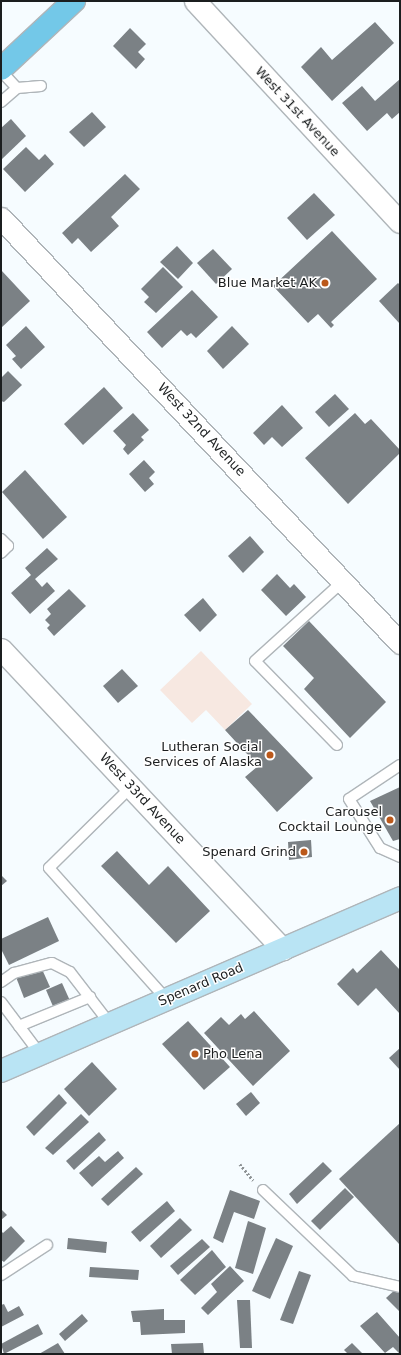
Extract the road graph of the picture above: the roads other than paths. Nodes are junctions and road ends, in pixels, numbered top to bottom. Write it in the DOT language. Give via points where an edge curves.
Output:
graph roads {
  1 [pos="74,1"];
  2 [pos="195,1"];
  3 [pos="1,70"];
  4 [pos="41,86"];
  5 [pos="17,88"];
  6 [pos="1,102"];
  7 [pos="1,218"];
  8 [pos="400,222"];
  9 [pos="1,539"];
  10 [pos="1,553"];
  11 [pos="342,582"];
  12 [pos="400,643"];
  13 [pos="1,648"];
  14 [pos="337,746"];
  15 [pos="400,765"];
  16 [pos="132,787"];
  17 [pos="400,857"];
  18 [pos="400,898"];
  19 [pos="283,949"];
  20 [pos="1,982"];
  21 [pos="90,997"];
  22 [pos="166,999"];
  23 [pos="1,1002"];
  24 [pos="110,1024"];
  25 [pos="19,1026"];
  26 [pos="40,1054"];
  27 [pos="1,1071"];
  28 [pos="263,1190"];
  29 [pos="47,1245"];
  30 [pos="1,1276"];
  31 [pos="400,1287"];
  1 -- 3 [label="main road"];
  2 -- 8 [label="street, West 31st Avenue"];
  3 -- 5 [label="lane"];
  4 -- 5 [label="lane"];
  5 -- 6 [label="lane"];
  7 -- 11 [label="street, West 32nd Avenue"];
  9 -- 10 [label="lane" via="8,546"];
  11 -- 12 [label="street, West 32nd Avenue"];
  11 -- 14 [label="lane" via="255,661"];
  13 -- 16 [label="street, West 33rd Avenue"];
  15 -- 17 [label="lane" via="349,799 380,848"];
  16 -- 19 [label="street, West 33rd Avenue"];
  16 -- 22 [label="lane" via="49,868"];
  18 -- 19 [label="main road, Spenard Road"];
  19 -- 22 [label="main road, Spenard Road"];
  20 -- 21 [label="lane" via="14,973 52,963 70,972"];
  21 -- 24 [label="lane"];
  21 -- 25 [label="lane"];
  22 -- 24 [label="main road, Spenard Road"];
  23 -- 25 [label="lane"];
  24 -- 26 [label="main road, Spenard Road"];
  25 -- 26 [label="lane"];
  26 -- 27 [label="main road, Spenard Road"];
  28 -- 31 [label="lane" via="354,1276"];
  29 -- 30 [label="lane"];
}
